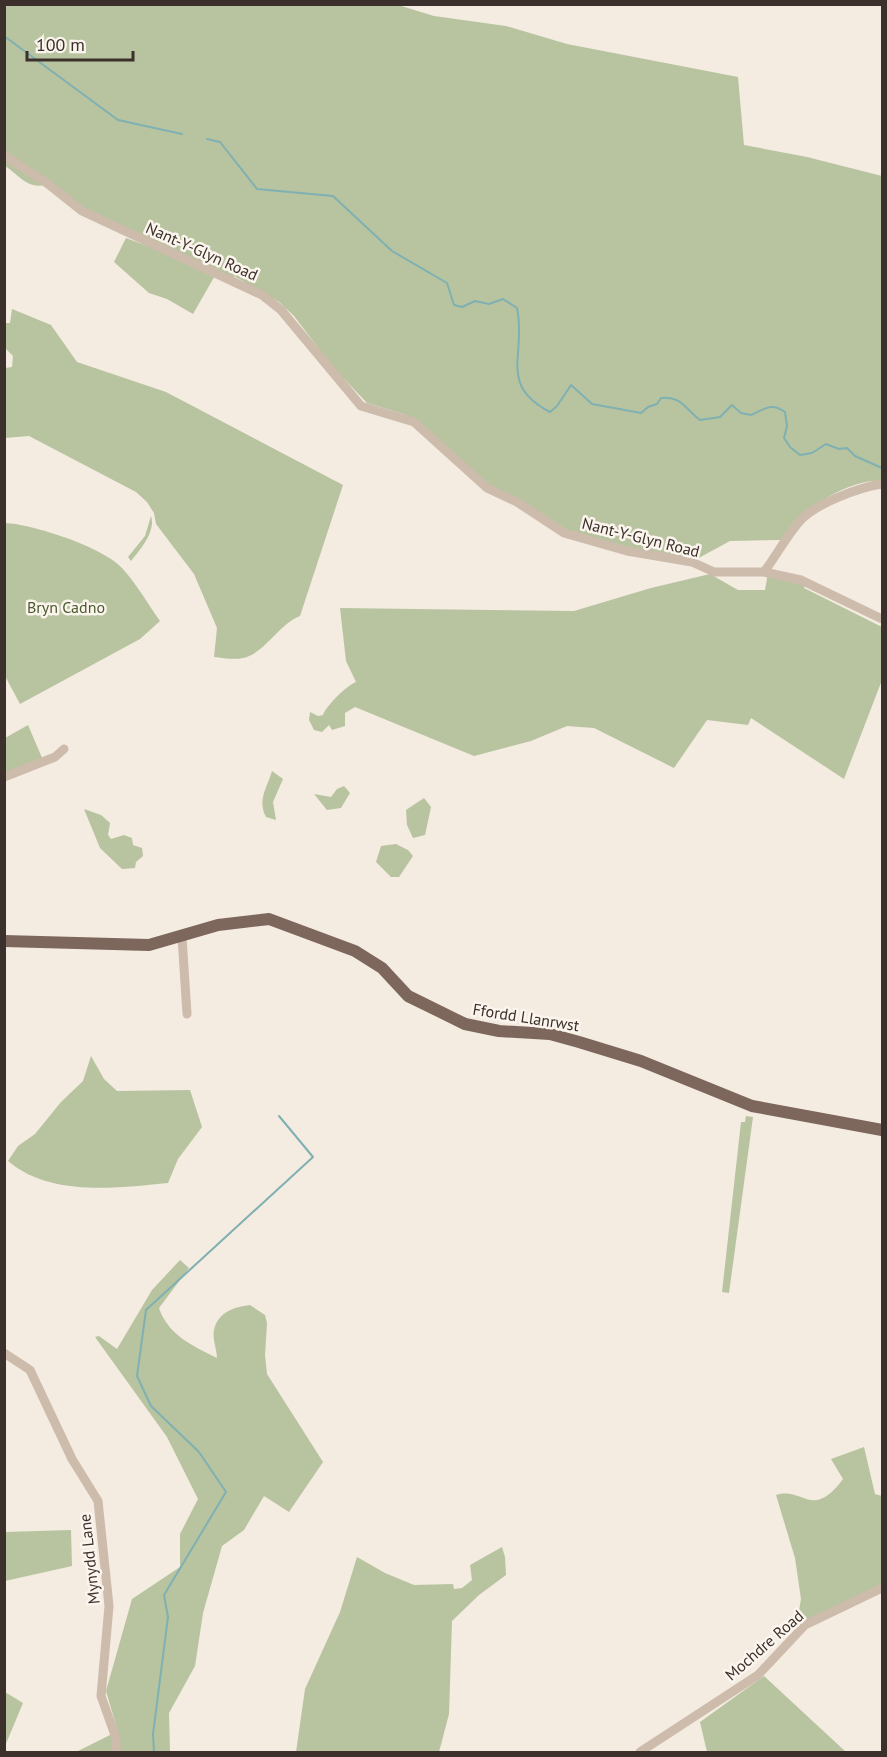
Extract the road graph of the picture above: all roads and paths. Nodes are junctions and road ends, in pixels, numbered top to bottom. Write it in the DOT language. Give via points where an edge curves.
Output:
graph roads {
  1 [pos="4,156"];
  2 [pos="882,484"];
  3 [pos="764,572"];
  4 [pos="882,619"];
  5 [pos="64,749"];
  6 [pos="4,777"];
  7 [pos="182,937"];
  8 [pos="4,941"];
  9 [pos="187,1014"];
  10 [pos="882,1130"];
  11 [pos="4,1353"];
  12 [pos="882,1588"];
  13 [pos="116,1752"];
  14 [pos="640,1752"];
  1 -- 3 [label="street, Nant-Y-Glyn Road" via="82,211 262,295 281,309 361,406 414,422 487,488 517,502 564,533 692,562 714,572"];
  2 -- 3 [label="street" via="863,486 808,514"];
  3 -- 4 [label="street, Nant-Y-Glyn Road" via="801,580"];
  5 -- 6 [label="street" via="55,757"];
  7 -- 8 [label="main road, Ffordd Llanrwst" via="149,945"];
  7 -- 9 [label="street"];
  7 -- 10 [label="main road, Ffordd Llanrwst" via="256,918 286,923 368,958 408,996 465,1024 559,1037 641,1061 752,1106"];
  11 -- 13 [label="street, Mynydd Lane" via="30,1370 72,1459 98,1501 109,1606 101,1696 116,1738"];
  12 -- 14 [label="street, Mochdre Road" via="804,1625 758,1675"];
}
